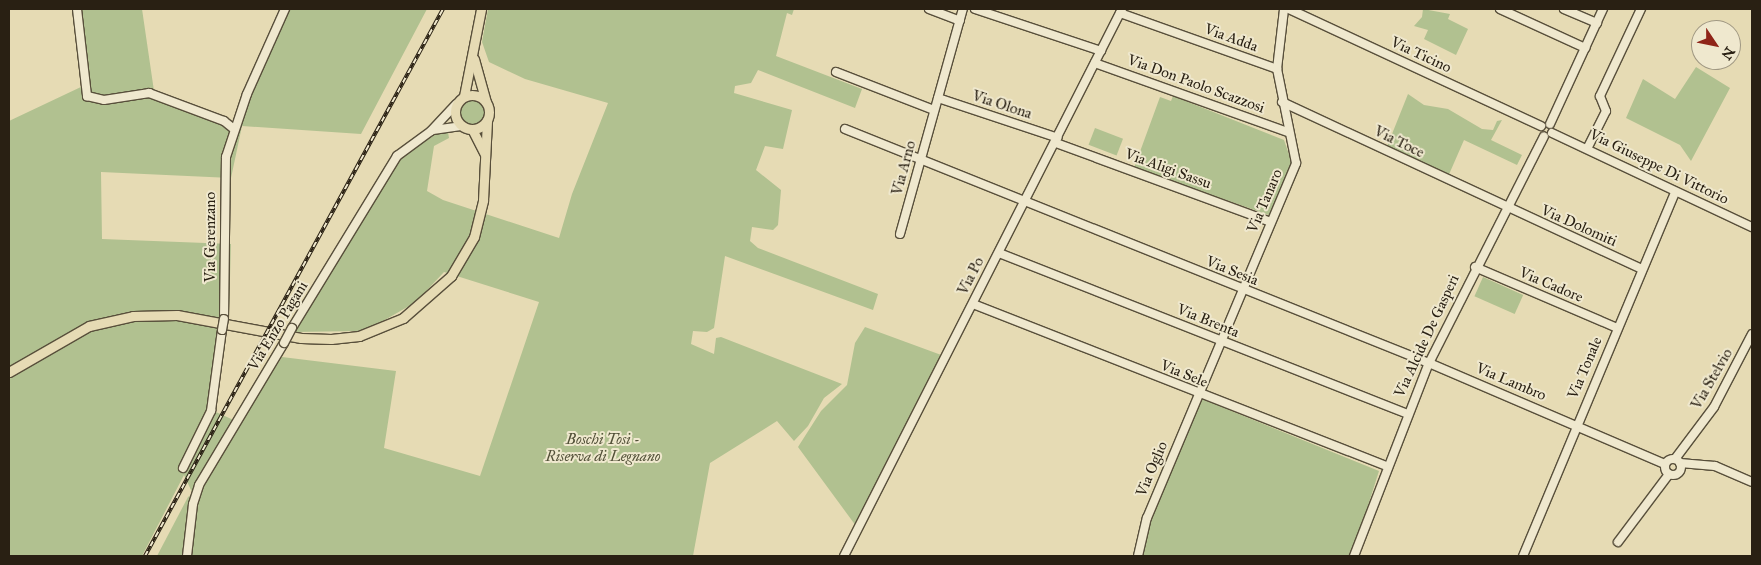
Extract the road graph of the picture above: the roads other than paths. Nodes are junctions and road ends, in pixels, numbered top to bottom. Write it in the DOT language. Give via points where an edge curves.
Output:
graph roads {
  1 [pos="77,9"];
  2 [pos="285,9"];
  3 [pos="481,9"];
  4 [pos="929,9"];
  5 [pos="963,9"];
  6 [pos="975,9"];
  7 [pos="1284,9"];
  8 [pos="1289,9"];
  9 [pos="1500,9"];
  10 [pos="1564,9"];
  11 [pos="1604,9"];
  12 [pos="1641,9"];
  13 [pos="1121,11"];
  14 [pos="960,21"];
  15 [pos="1597,23"];
  16 [pos="1585,48"];
  17 [pos="1101,52"];
  18 [pos="474,54"];
  19 [pos="1095,63"];
  20 [pos="1277,69"];
  21 [pos="836,72"];
  22 [pos="464,96"];
  23 [pos="938,98"];
  24 [pos="486,102"];
  25 [pos="1282,102"];
  26 [pos="456,104"];
  27 [pos="934,110"];
  28 [pos="487,120"];
  29 [pos="1550,124"];
  30 [pos="461,126"];
  31 [pos="1541,126"];
  32 [pos="234,129"];
  33 [pos="845,129"];
  34 [pos="472,130"];
  35 [pos="431,131"];
  36 [pos="1288,132"];
  37 [pos="1552,134"];
  38 [pos="1544,136"];
  39 [pos="1057,140"];
  40 [pos="1588,148"];
  41 [pos="484,153"];
  42 [pos="920,160"];
  43 [pos="1675,192"];
  44 [pos="1024,203"];
  45 [pos="1504,208"];
  46 [pos="1271,222"];
  47 [pos="1752,227"];
  48 [pos="900,234"];
  49 [pos="999,253"];
  50 [pos="1474,267"];
  51 [pos="1642,269"];
  52 [pos="1243,290"];
  53 [pos="973,304"];
  54 [pos="224,324"];
  55 [pos="1617,328"];
  56 [pos="1752,334"];
  57 [pos="1222,341"];
  58 [pos="1429,363"];
  59 [pos="9,372"];
  60 [pos="1199,395"];
  61 [pos="1407,414"];
  62 [pos="1576,424"];
  63 [pos="1677,461"];
  64 [pos="1665,464"];
  65 [pos="1387,466"];
  66 [pos="183,468"];
  67 [pos="1669,474"];
  68 [pos="1752,482"];
  69 [pos="1618,542"];
  70 [pos="187,556"];
  71 [pos="844,556"];
  72 [pos="1138,556"];
  73 [pos="1354,556"];
  74 [pos="1523,556"];
  1 -- 32 [label="street" via="87,96 104,100 149,92 224,121"];
  2 -- 32 [label="street, Via Gerenzano"];
  3 -- 18 [label="main road"];
  4 -- 14 [label="street"];
  5 -- 14 [label="street, Via Arno"];
  6 -- 17 [label="street"];
  7 -- 20 [label="street, Via Tanaro"];
  8 -- 31 [label="street, Via Ticino"];
  9 -- 16 [label="street"];
  10 -- 15 [label="street"];
  11 -- 15 [label="street"];
  12 -- 40 [label="street" via="1600,96 1606,111"];
  13 -- 17 [label="street, Via Po"];
  13 -- 20 [label="street, Via Adda"];
  14 -- 23 [label="street, Via Arno"];
  15 -- 16 [label="street"];
  16 -- 29 [label="street"];
  17 -- 19 [label="street, Via Po"];
  18 -- 22 [label="main road"];
  18 -- 24 [label="main road"];
  19 -- 36 [label="street, Via Don Paolo Scazzosi"];
  19 -- 39 [label="street, Via Po"];
  20 -- 25 [label="street, Via Tanaro"];
  21 -- 27 [label="street"];
  22 -- 24 [label="main road" via="474,94"];
  22 -- 26 [label="main road"];
  23 -- 27 [label="street, Via Arno"];
  23 -- 39 [label="street, Via Olona"];
  24 -- 28 [label="main road"];
  25 -- 36 [label="street, Via Tanaro"];
  25 -- 45 [label="street, Via Toce"];
  26 -- 30 [label="main road" via="455,118"];
  26 -- 35 [label="street, Via Enzo Pagani"];
  27 -- 42 [label="street, Via Arno"];
  28 -- 34 [label="main road"];
  28 -- 41 [label="main road"];
  29 -- 31 [label="street"];
  29 -- 37 [label="street"];
  30 -- 34 [label="main road"];
  30 -- 35 [label="street, Via Enzo Pagani"];
  31 -- 38 [label="street"];
  32 -- 54 [label="street, Via Gerenzano" via="224,185"];
  33 -- 42 [label="street, Via Sesia"];
  34 -- 41 [label="main road"];
  35 -- 70 [label="street, Via Enzo Pagani, bridge" via="404,149 391,165 199,485 193,504"];
  36 -- 46 [label="street, Via Tanaro" via="1296,163"];
  37 -- 38 [label="street"];
  37 -- 40 [label="street, Via Giuseppe Di Vittorio"];
  38 -- 45 [label="street, Via Alcide De Gasperi"];
  39 -- 44 [label="street, Via Po"];
  39 -- 46 [label="street, Via Aligi Sassu"];
  40 -- 43 [label="street, Via Giuseppe Di Vittorio"];
  41 -- 54 [label="main road" via="483,200 474,237 451,276 409,314 359,336 331,339"];
  42 -- 44 [label="street, Via Sesia"];
  42 -- 48 [label="street, Via Arno"];
  43 -- 47 [label="street, Via Giuseppe Di Vittorio"];
  43 -- 51 [label="street, Via Tonale"];
  44 -- 49 [label="street, Via Po"];
  44 -- 52 [label="street, Via Sesia"];
  45 -- 50 [label="street, Via Alcide De Gasperi"];
  45 -- 51 [label="street, Via Dolomiti"];
  46 -- 52 [label="street, Via Tanaro"];
  49 -- 53 [label="street, Via Po"];
  49 -- 57 [label="street, Via Brenta"];
  50 -- 55 [label="street, Via Cadore"];
  50 -- 58 [label="street, Via Alcide De Gasperi"];
  51 -- 55 [label="street, Via Tonale"];
  52 -- 57 [label="street, Via Tanaro"];
  52 -- 58 [label="street, Via Sesia"];
  53 -- 60 [label="street, Via Sele"];
  53 -- 71 [label="street, Via Po"];
  54 -- 59 [label="main road" via="177,315 133,316 89,326"];
  54 -- 66 [label="street, Via Gerenzano" via="210,411"];
  55 -- 62 [label="street, Via Tonale"];
  56 -- 63 [label="street, Via Stelvio" via="1714,407"];
  57 -- 60 [label="street, Via Tanaro"];
  57 -- 61 [label="street, Via Brenta"];
  58 -- 61 [label="street, Via Alcide De Gasperi"];
  58 -- 62 [label="street, Via Lambro"];
  60 -- 65 [label="street, Via Sele"];
  60 -- 72 [label="street, Via Oglio" via="1147,518"];
  61 -- 65 [label="street, Via Alcide De Gasperi"];
  62 -- 64 [label="street, Via Lambro"];
  62 -- 74 [label="street, Via Tonale"];
  63 -- 64 [label="street"];
  63 -- 67 [label="street, Via Stelvio" via="1678,472"];
  63 -- 68 [label="street" via="1715,466"];
  64 -- 67 [label="street"];
  65 -- 73 [label="street, Via Alcide De Gasperi"];
  67 -- 69 [label="street"];
}
